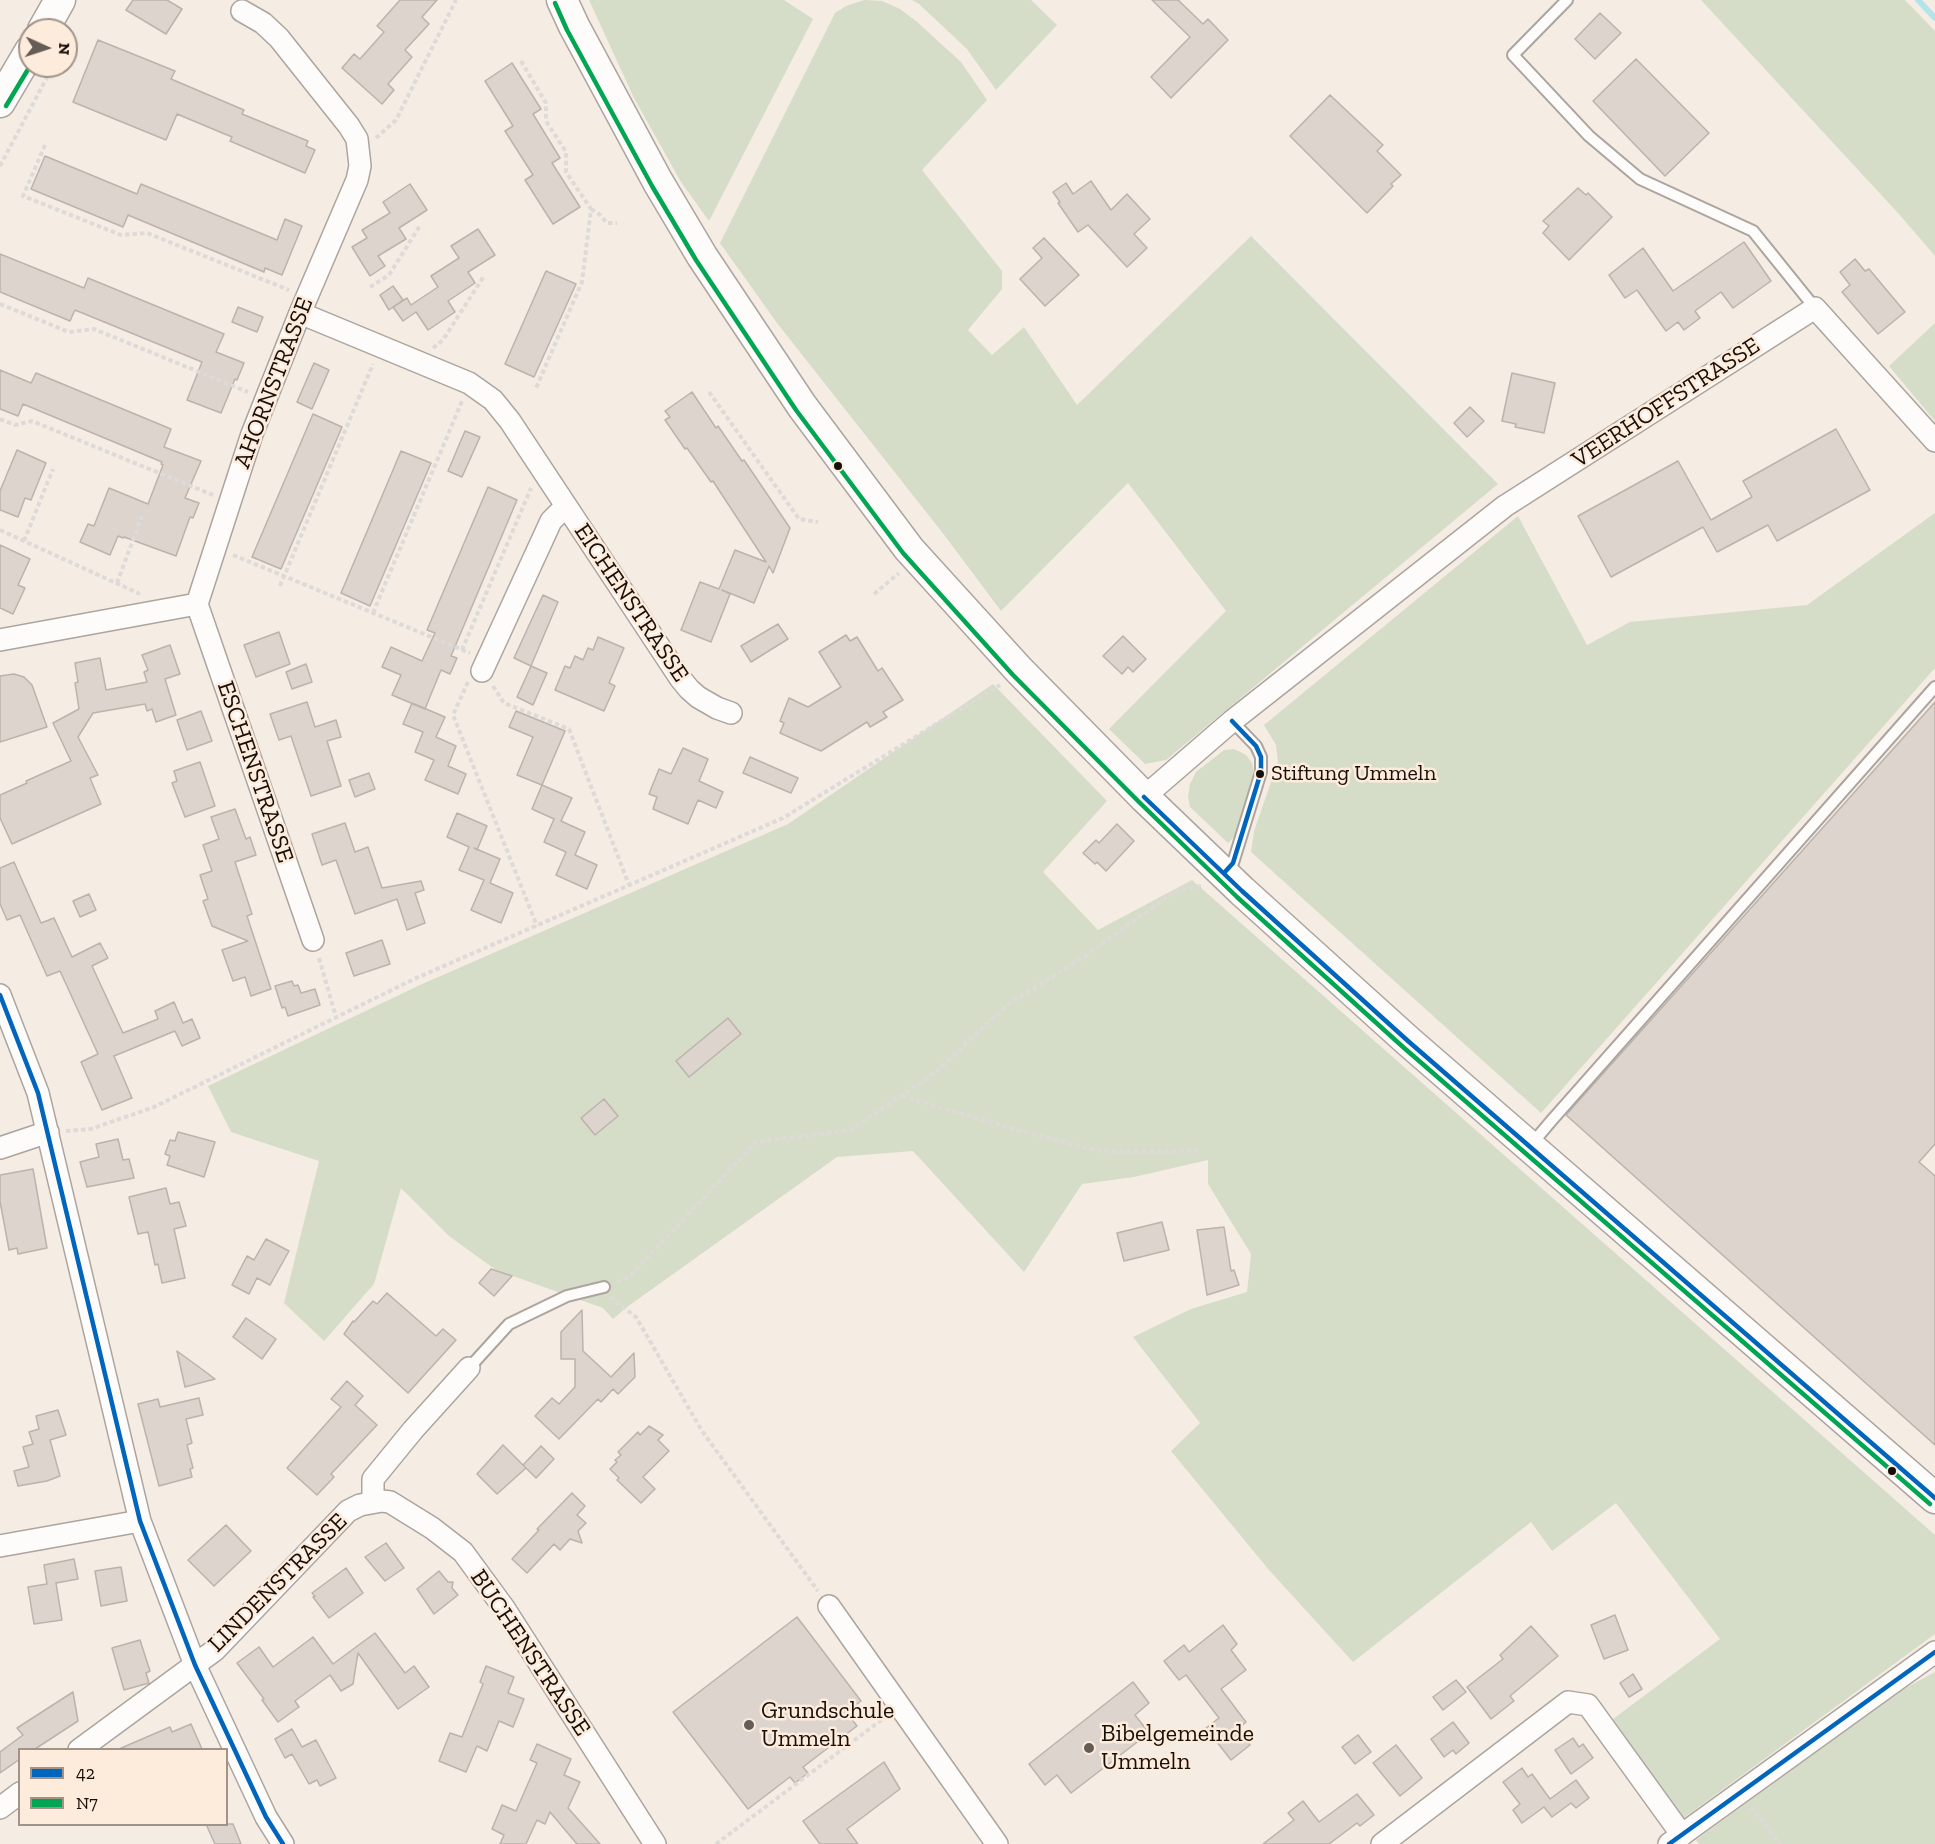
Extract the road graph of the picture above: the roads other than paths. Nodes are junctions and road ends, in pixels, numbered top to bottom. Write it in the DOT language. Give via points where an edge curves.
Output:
graph roads {
  1 [pos="60,0"];
  2 [pos="562,0"];
  3 [pos="1567,0"];
  4 [pos="242,11"];
  5 [pos="50,18"];
  6 [pos="18,71"];
  7 [pos="0,102"];
  8 [pos="303,305"];
  9 [pos="1815,308"];
  10 [pos="1935,441"];
  11 [pos="566,507"];
  12 [pos="197,604"];
  13 [pos="0,640"];
  14 [pos="484,666"];
  15 [pos="1935,687"];
  16 [pos="731,713"];
  17 [pos="1232,721"];
  18 [pos="1144,797"];
  19 [pos="1215,879"];
  20 [pos="313,940"];
  21 [pos="0,995"];
  22 [pos="48,1132"];
  23 [pos="1530,1147"];
  24 [pos="0,1148"];
  25 [pos="604,1287"];
  26 [pos="470,1368"];
  27 [pos="1935,1498"];
  28 [pos="372,1502"];
  29 [pos="140,1521"];
  30 [pos="0,1546"];
  31 [pos="829,1606"];
  32 [pos="1935,1652"];
  33 [pos="195,1665"];
  34 [pos="80,1748"];
  35 [pos="18,1794"];
  36 [pos="0,1808"];
  37 [pos="1675,1840"];
  38 [pos="283,1844"];
  39 [pos="655,1844"];
  40 [pos="997,1844"];
  41 [pos="1382,1844"];
  1 -- 5 [label="main road"];
  2 -- 18 [label="main road" via="658,182 702,256 802,406 909,549 1019,670"];
  3 -- 9 [label="lane" via="1513,55 1589,136 1640,179 1753,231"];
  4 -- 8 [label="street, AHORNSTRASSE" via="279,38 357,139 357,180"];
  6 -- 7 [label="main road"];
  8 -- 11 [label="street, EICHENSTRASSE" via="381,346 470,383 493,400"];
  8 -- 12 [label="street, AHORNSTRASSE" via="252,434"];
  9 -- 10 [label="street"];
  9 -- 17 [label="street, VEERHOFFSTRASSE" via="1505,506"];
  11 -- 14 [label="street, EICHENSTRASSE" via="551,521"];
  11 -- 16 [label="street, EICHENSTRASSE" via="689,689"];
  12 -- 13 [label="street"];
  12 -- 20 [label="street, ESCHENSTRASSE"];
  15 -- 23 [label="lane"];
  17 -- 18 [label="street, VEERHOFFSTRASSE"];
  17 -- 19 [label="lane" via="1256,746 1261,772 1233,863"];
  18 -- 19 [label="main road"];
  19 -- 23 [label="main road" via="1242,891"];
  21 -- 22 [label="street" via="38,1093"];
  22 -- 24 [label="street"];
  22 -- 29 [label="street"];
  23 -- 27 [label="main road"];
  25 -- 26 [label="lane" via="567,1296 509,1324"];
  26 -- 28 [label="street, LINDENSTRASSE" via="373,1479"];
  28 -- 33 [label="street, LINDENSTRASSE" via="348,1511 215,1650"];
  28 -- 39 [label="street, BUCHENSTRASSE" via="390,1502 463,1552 504,1608"];
  29 -- 30 [label="street"];
  29 -- 33 [label="street"];
  31 -- 40 [label="street"];
  32 -- 37 [label="street"];
  33 -- 34 [label="street, LINDENSTRASSE"];
  33 -- 38 [label="street" via="266,1817"];
  35 -- 36 [label="street"];
  37 -- 41 [label="street" via="1588,1705 1568,1702"];
}
